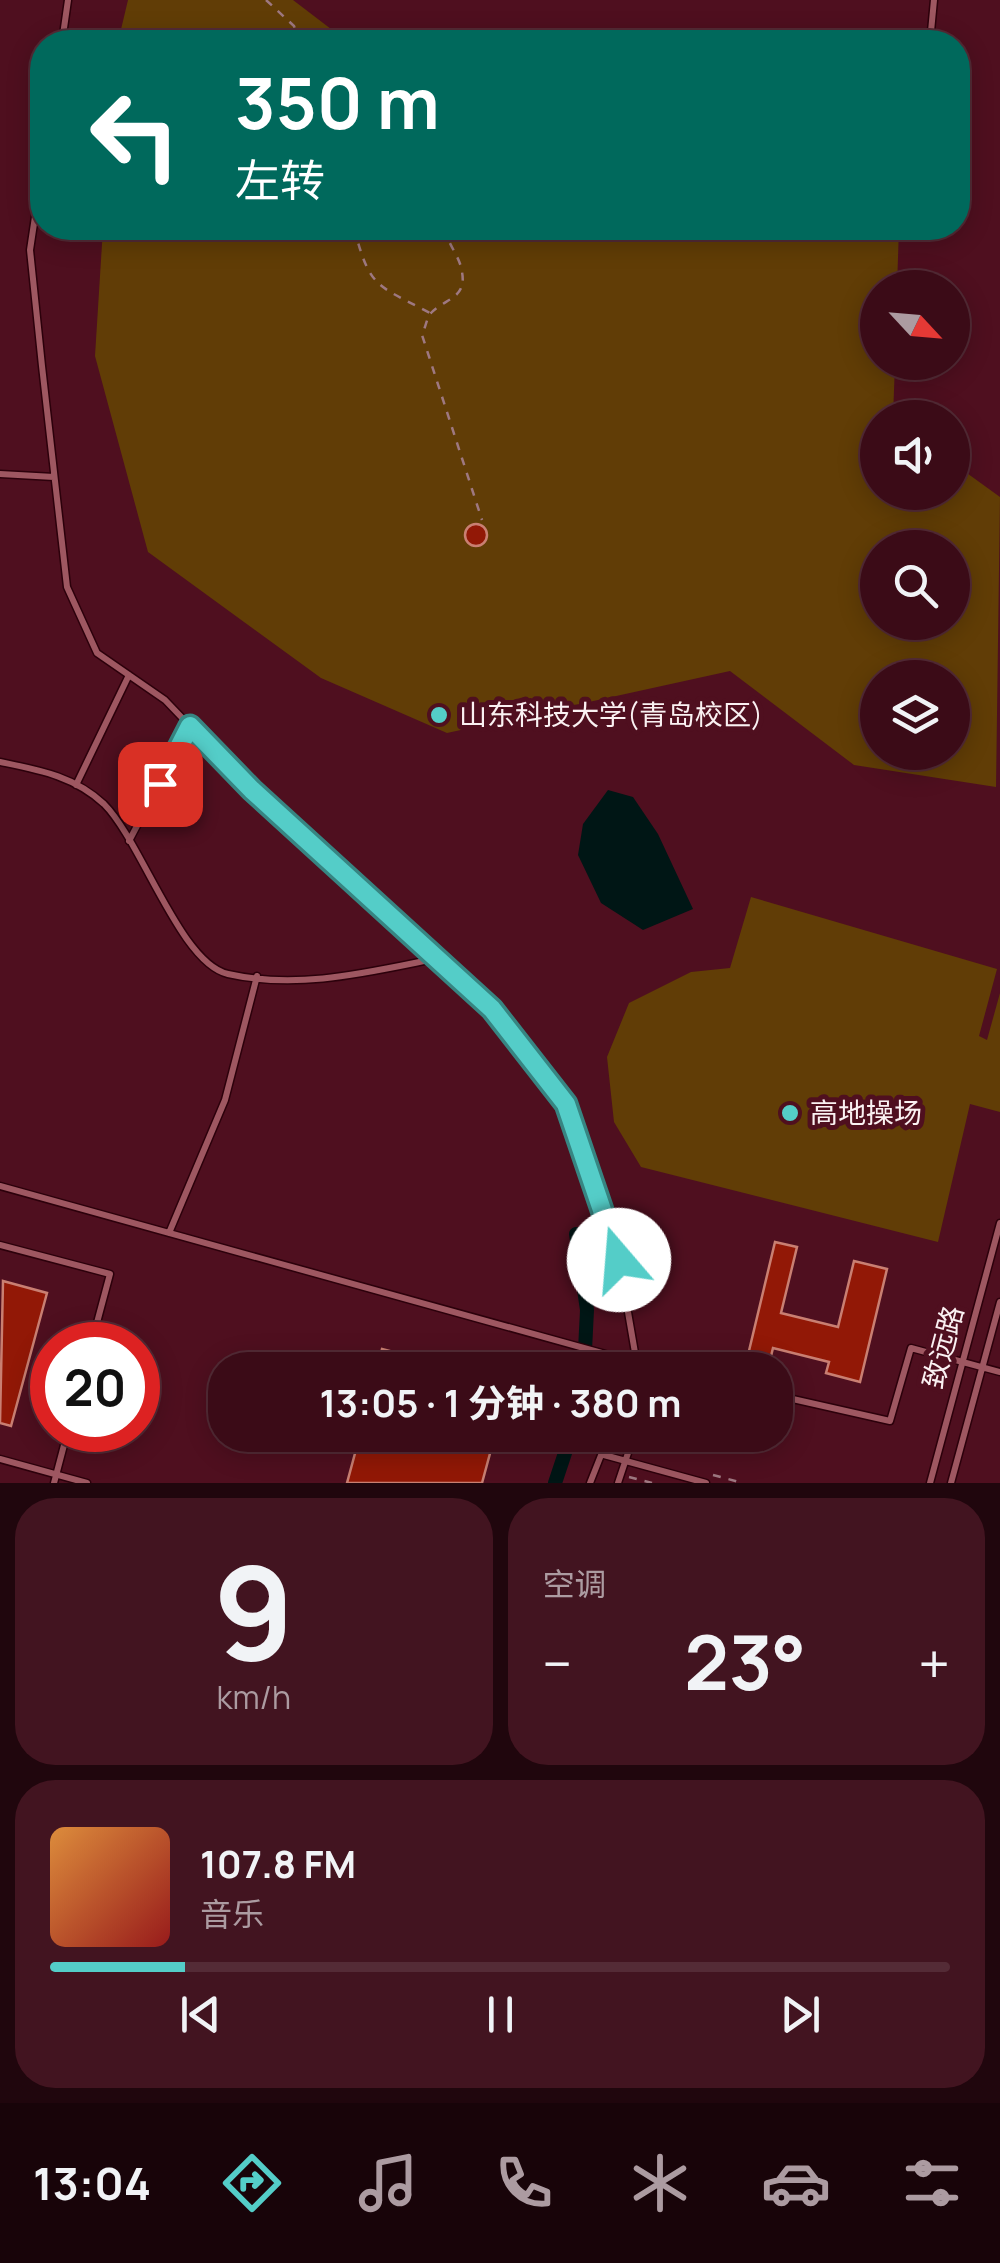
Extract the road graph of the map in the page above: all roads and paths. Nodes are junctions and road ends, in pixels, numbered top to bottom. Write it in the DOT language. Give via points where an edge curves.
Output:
graph roads {
  1 [pos="68,0"];
  2 [pos="266,0"];
  3 [pos="934,0"];
  4 [pos="64,30"];
  5 [pos="296,30"];
  6 [pos="931,30"];
  7 [pos="32,240"];
  8 [pos="358,240"];
  9 [pos="446,240"];
  10 [pos="430,313"];
  11 [pos="0,474"];
  12 [pos="54,476"];
  13 [pos="482,520"];
  14 [pos="129,674"];
  15 [pos="190,726"];
  16 [pos="0,762"];
  17 [pos="76,786"];
  18 [pos="129,841"];
  19 [pos="439,958"];
  20 [pos="258,976"];
  21 [pos="0,1186"];
  22 [pos="1000,1222"];
  23 [pos="169,1234"];
  24 [pos="0,1245"];
  25 [pos="1000,1302"];
  26 [pos="97,1322"];
  27 [pos="591,1352"];
  28 [pos="633,1352"];
  29 [pos="962,1361"];
  30 [pos="982,1367"];
  31 [pos="1000,1372"];
  32 [pos="793,1399"];
  33 [pos="62,1452"];
  34 [pos="630,1452"];
  35 [pos="604,1454"];
  36 [pos="0,1458"];
  37 [pos="628,1461"];
  38 [pos="622,1474"];
  39 [pos="55,1479"];
  40 [pos="87,1483"];
  41 [pos="590,1483"];
  42 [pos="618,1483"];
  43 [pos="652,1483"];
  44 [pos="706,1483"];
  45 [pos="930,1483"];
  46 [pos="951,1483"];
  1 -- 4 [label="lane"];
  2 -- 5 [label="path"];
  3 -- 6 [label="lane"];
  7 -- 12 [label="lane"];
  8 -- 10 [label="path" via="368,275"];
  9 -- 10 [label="path" via="462,270 461,290"];
  10 -- 13 [label="path" via="422,335 432,376 441,385"];
  11 -- 12 [label="lane"];
  12 -- 14 [label="lane" via="67,587 97,653"];
  14 -- 15 [label="lane"];
  14 -- 17 [label="lane"];
  15 -- 18 [label="lane"];
  15 -- 19 [label="lane"];
  16 -- 17 [label="lane" via="60,774"];
  17 -- 18 [label="lane" via="104,805"];
  18 -- 20 [label="lane" via="188,944 224,974"];
  19 -- 20 [label="lane" via="321,981"];
  19 -- 28 [label="lane" via="492,1009 566,1104 619,1260"];
  20 -- 23 [label="lane" via="225,1100"];
  21 -- 23 [label="lane"];
  22 -- 29 [label="lane, 致远路"];
  23 -- 27 [label="lane"];
  24 -- 26 [label="lane" via="110,1274"];
  25 -- 30 [label="lane, 致远路"];
  29 -- 30 [label="lane"];
  29 -- 32 [label="lane" via="910,1348 890,1421"];
  29 -- 45 [label="lane, 致远路"];
  30 -- 31 [label="lane"];
  30 -- 46 [label="lane, 致远路"];
  33 -- 39 [label="lane"];
  34 -- 37 [label="lane"];
  35 -- 37 [label="lane"];
  35 -- 41 [label="lane"];
  36 -- 39 [label="lane"];
  37 -- 38 [label="lane"];
  37 -- 44 [label="lane"];
  38 -- 42 [label="lane"];
  38 -- 43 [label="path"];
  39 -- 40 [label="lane"];
}
